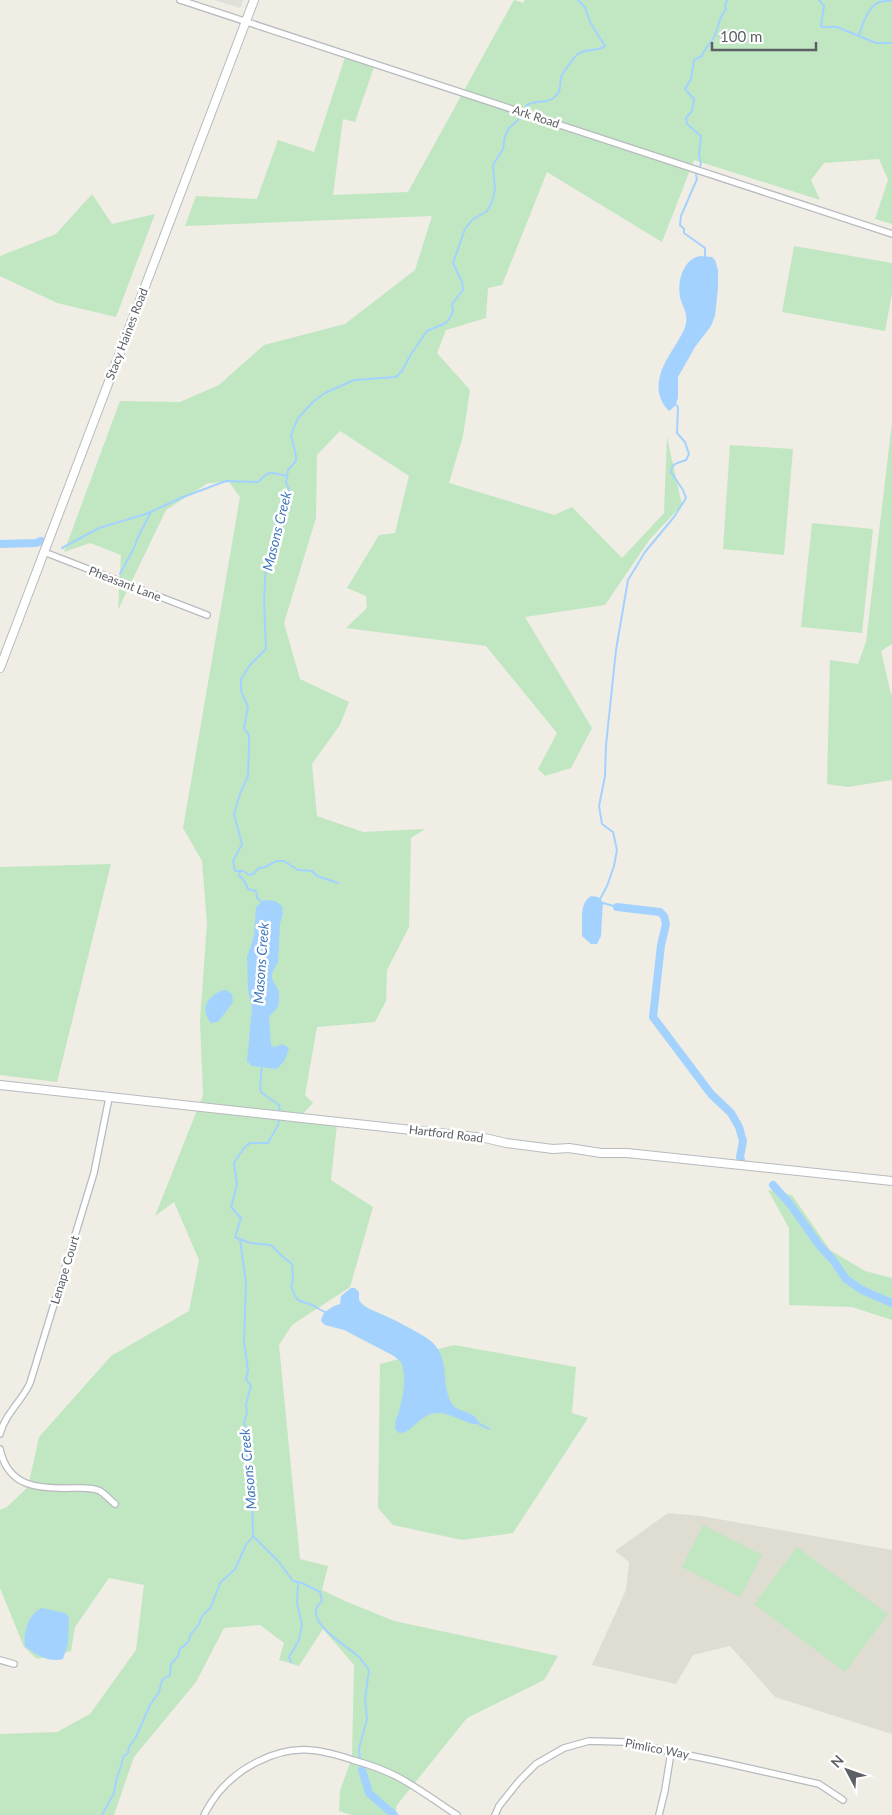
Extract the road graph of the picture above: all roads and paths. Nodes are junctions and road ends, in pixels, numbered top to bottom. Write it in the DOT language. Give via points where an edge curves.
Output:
graph roads {
  1 [pos="180,0"];
  2 [pos="254,0"];
  3 [pos="246,22"];
  4 [pos="892,234"];
  5 [pos="44,552"];
  6 [pos="207,615"];
  7 [pos="0,668"];
  8 [pos="0,1086"];
  9 [pos="109,1098"];
  10 [pos="892,1181"];
  11 [pos="0,1434"];
  12 [pos="0,1448"];
  13 [pos="115,1504"];
  14 [pos="0,1660"];
  15 [pos="14,1664"];
  16 [pos="671,1752"];
  17 [pos="843,1800"];
  18 [pos="204,1815"];
  19 [pos="457,1815"];
  20 [pos="494,1815"];
  21 [pos="659,1815"];
  1 -- 3 [label="street, Ark Road"];
  2 -- 3 [label="street, Stacy Haines Road"];
  3 -- 4 [label="street, Ark Road"];
  3 -- 5 [label="street, Stacy Haines Road"];
  5 -- 6 [label="street, Pheasant Lane"];
  5 -- 7 [label="street, Stacy Haines Road"];
  8 -- 9 [label="street, Hartford Road"];
  9 -- 10 [label="street, Hartford Road" via="485,1138 553,1149 627,1153"];
  9 -- 11 [label="street, Lenape Court" via="94,1174 30,1383"];
  12 -- 13 [label="street" via="9,1470 22,1482 43,1488 100,1491"];
  14 -- 15 [label="street"];
  16 -- 17 [label="street, Pimlico Way" via="819,1784"];
  16 -- 20 [label="street, Pimlico Way" via="615,1741 572,1744 532,1768"];
  16 -- 21 [label="street"];
  18 -- 19 [label="street" via="216,1795 244,1769 280,1753 308,1749 326,1751 386,1772"];
}
